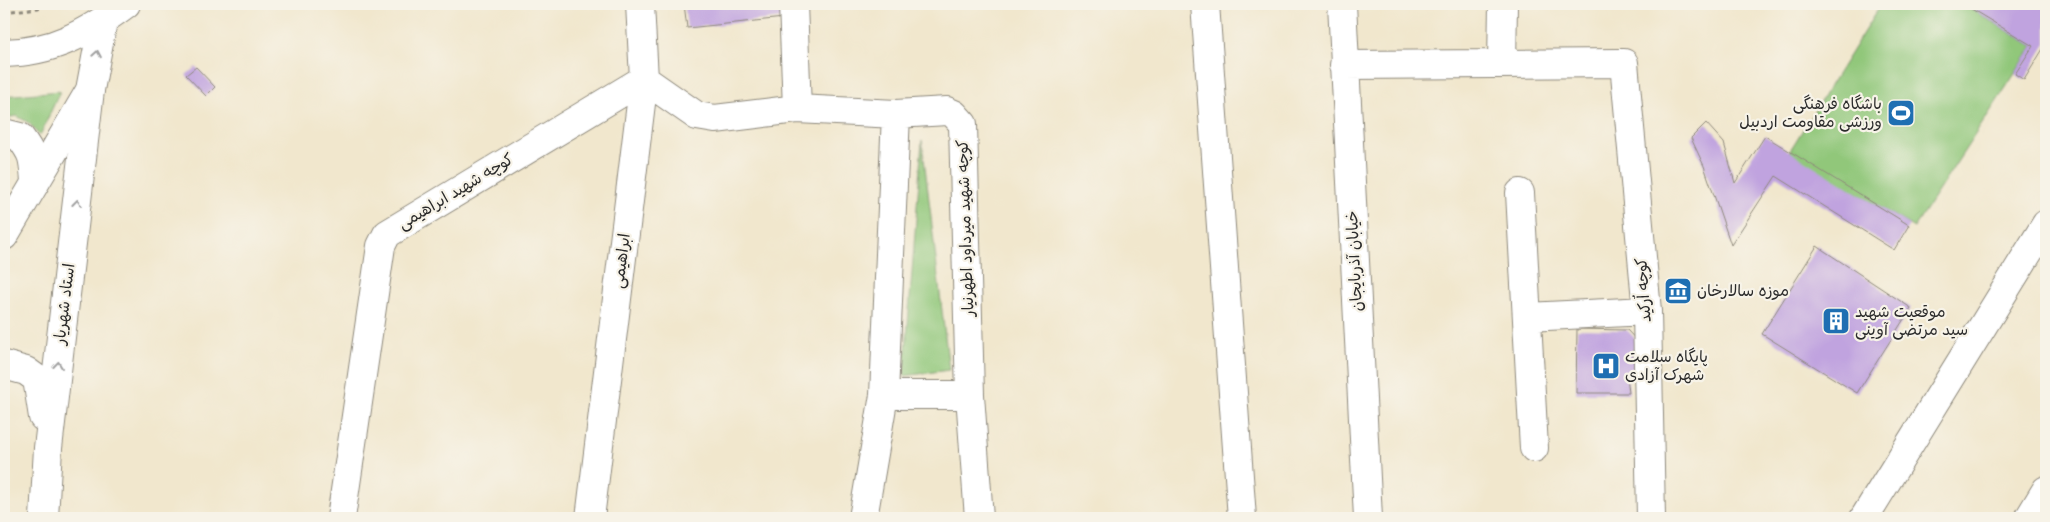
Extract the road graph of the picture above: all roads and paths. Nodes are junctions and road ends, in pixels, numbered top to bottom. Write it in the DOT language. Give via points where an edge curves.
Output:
graph roads {
  1 [pos="49,4"];
  2 [pos="126,4"];
  3 [pos="640,4"];
  4 [pos="793,4"];
  5 [pos="1205,4"];
  6 [pos="1342,4"];
  7 [pos="1503,4"];
  8 [pos="4,12"];
  9 [pos="103,21"];
  10 [pos="4,53"];
  11 [pos="1502,64"];
  12 [pos="1344,66"];
  13 [pos="644,79"];
  14 [pos="90,90"];
  15 [pos="797,109"];
  16 [pos="896,114"];
  17 [pos="4,134"];
  18 [pos="35,182"];
  19 [pos="1520,193"];
  20 [pos="2046,224"];
  21 [pos="4,236"];
  22 [pos="1647,311"];
  23 [pos="1527,318"];
  24 [pos="4,365"];
  25 [pos="884,395"];
  26 [pos="970,395"];
  27 [pos="48,448"];
  28 [pos="1534,448"];
  29 [pos="2046,490"];
  30 [pos="44,518"];
  31 [pos="341,518"];
  32 [pos="590,518"];
  33 [pos="863,518"];
  34 [pos="979,518"];
  35 [pos="1242,518"];
  36 [pos="1368,518"];
  37 [pos="1651,518"];
  38 [pos="1864,518"];
  39 [pos="2029,518"];
  1 -- 8 [label="path"];
  2 -- 9 [label="street"];
  3 -- 13 [label="street, ابراهیمی"];
  4 -- 15 [label="street"];
  5 -- 35 [label="street"];
  6 -- 12 [label="street, خیابان آذربایجان"];
  7 -- 11 [label="street"];
  9 -- 10 [label="street" via="78,36 49,47"];
  14 -- 9 [label="street, استاد شهریار, one-way"];
  11 -- 12 [label="street"];
  11 -- 22 [label="street, کوچه اُرکید" via="1624,63"];
  12 -- 36 [label="street, خیابان آذربایجان"];
  13 -- 15 [label="street, کوچه شهید میرداود اطهرنیار" via="697,116 714,120"];
  13 -- 31 [label="street, کوچه شهید ابراهیمی" via="387,234 381,246"];
  13 -- 32 [label="street, ابراهیمی"];
  14 -- 18 [label="street"];
  27 -- 14 [label="street, استاد شهریار, one-way"];
  15 -- 16 [label="street, کوچه شهید میرداود اطهرنیار"];
  16 -- 25 [label="street"];
  16 -- 26 [label="street, کوچه شهید میرداود اطهرنیار" via="947,111 963,124"];
  17 -- 18 [label="street" via="20,137 28,148 33,157"];
  18 -- 21 [label="street"];
  19 -- 23 [label="street"];
  20 -- 38 [label="street"];
  22 -- 23 [label="street"];
  22 -- 37 [label="street, کوچه اُرکید"];
  23 -- 28 [label="street"];
  24 -- 27 [label="street" via="26,371 37,379"];
  25 -- 26 [label="street"];
  25 -- 33 [label="street"];
  26 -- 34 [label="street, کوچه شهید میرداود اطهرنیار"];
  27 -- 30 [label="street, استاد شهریار"];
  29 -- 39 [label="street"];
}
